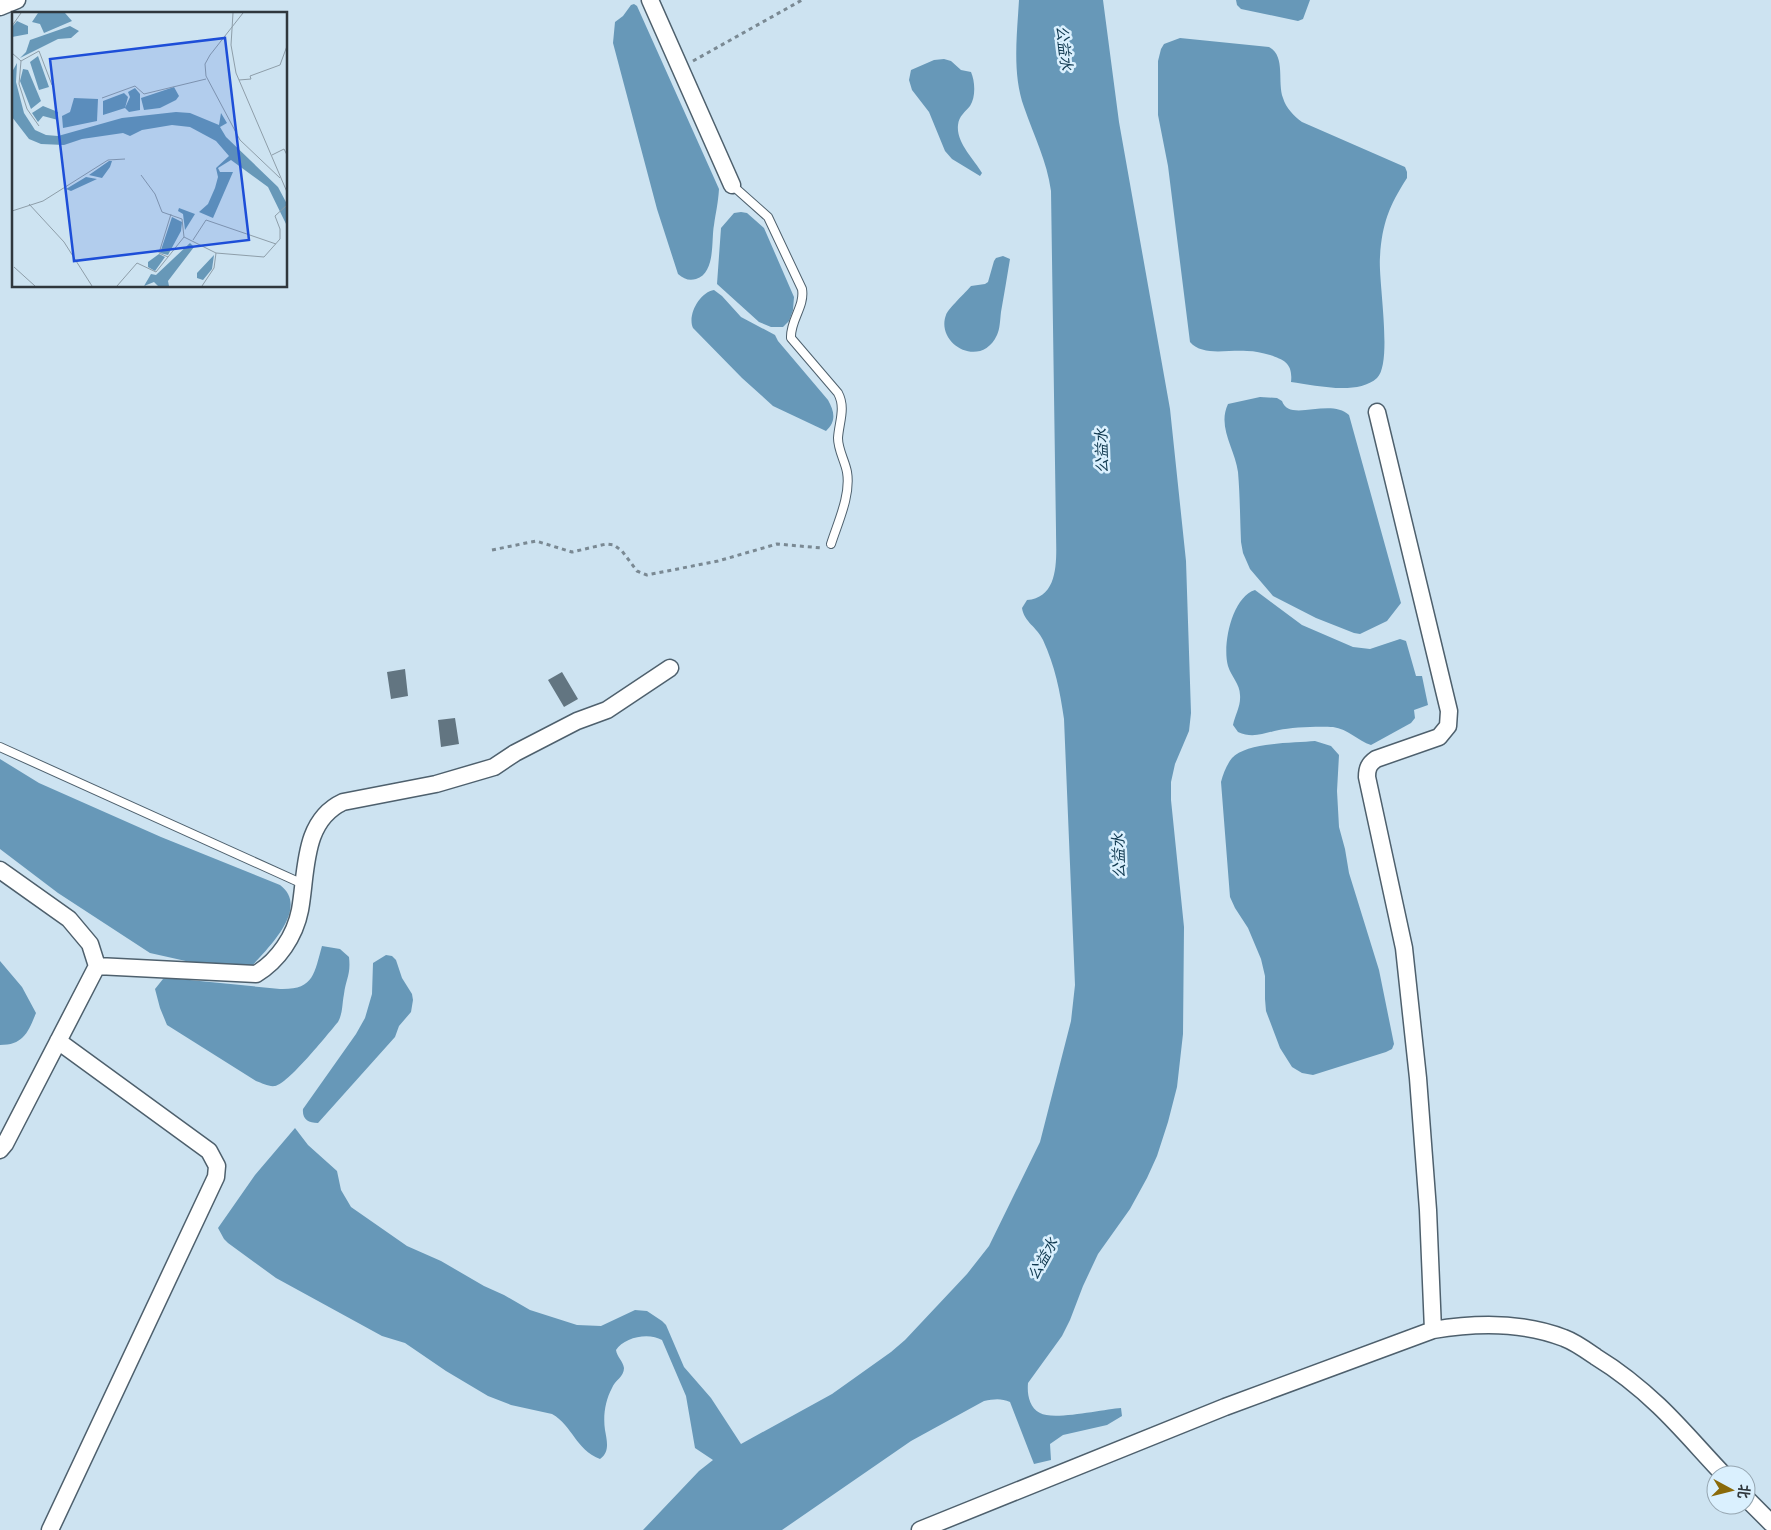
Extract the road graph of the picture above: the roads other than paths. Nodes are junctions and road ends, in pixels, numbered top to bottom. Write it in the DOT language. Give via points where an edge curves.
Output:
graph roads {
  1 [pos="18,0"];
  2 [pos="650,0"];
  3 [pos="0,7"];
  4 [pos="732,185"];
  5 [pos="1378,412"];
  6 [pos="831,544"];
  7 [pos="670,668"];
  8 [pos="0,747"];
  9 [pos="0,870"];
  10 [pos="303,884"];
  11 [pos="97,966"];
  12 [pos="58,1042"];
  13 [pos="0,1150"];
  14 [pos="1433,1330"];
  15 [pos="1715,1465"];
  16 [pos="1756,1508"];
  17 [pos="1771,1523"];
  18 [pos="50,1530"];
  19 [pos="920,1530"];
  1 -- 3 [label="street"];
  2 -- 4 [label="street"];
  4 -- 6 [label="lane" via="768,217 802,288 802,300 790,338 842,400 838,439 847,471 847,488"];
  5 -- 14 [label="street" via="1449,711 1448,726 1439,737 1376,759 1367,770 1404,948 1426,1172"];
  7 -- 10 [label="street" via="607,710 577,721 494,767 436,784 343,802 332,808 317,826 306,858"];
  8 -- 10 [label="lane"];
  9 -- 11 [label="street" via="69,919 90,944"];
  10 -- 11 [label="street" via="300,911 290,936 273,961 256,974"];
  11 -- 12 [label="street"];
  12 -- 13 [label="street"];
  12 -- 18 [label="street" via="209,1151 217,1166 216,1177"];
  14 -- 15 [label="street" via="1458,1326 1506,1326 1565,1338 1608,1364 1640,1389"];
  14 -- 19 [label="street" via="1225,1407"];
  16 -- 17 [label="street"];
}
